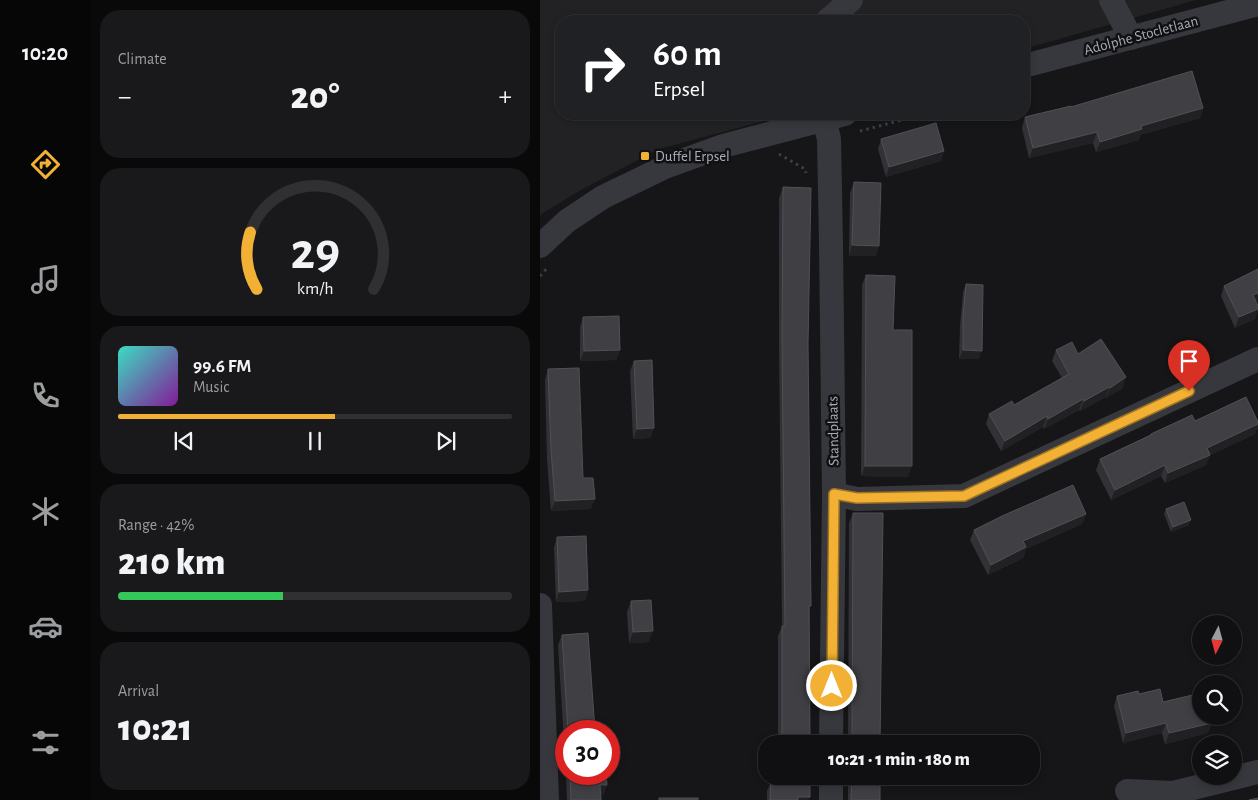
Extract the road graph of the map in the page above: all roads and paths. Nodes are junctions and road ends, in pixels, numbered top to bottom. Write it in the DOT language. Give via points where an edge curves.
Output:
graph roads {
  1 [pos="851,0"];
  2 [pos="1111,0"];
  3 [pos="1258,4"];
  4 [pos="834,15"];
  5 [pos="1131,38"];
  6 [pos="1030,64"];
  7 [pos="870,120"];
  8 [pos="833,124"];
  9 [pos="785,150"];
  10 [pos="776,153"];
  11 [pos="544,256"];
  12 [pos="540,276"];
  13 [pos="1258,359"];
  14 [pos="834,494"];
  15 [pos="540,605"];
  16 [pos="832,735"];
  17 [pos="1258,772"];
  18 [pos="831,785"];
  19 [pos="1127,791"];
  20 [pos="547,800"];
  21 [pos="831,800"];
  1 -- 4 [label="street"];
  2 -- 5 [label="street"];
  3 -- 5 [label="street, Adolphe Stocletlaan"];
  5 -- 6 [label="street, Adolphe Stocletlaan"];
  7 -- 8 [label="path"];
  8 -- 11 [label="street" via="723,146 665,167 603,198 567,221"];
  8 -- 14 [label="street, Standplaats"];
  9 -- 10 [label="path"];
  11 -- 12 [label="path"];
  13 -- 14 [label="street" via="964,496 857,498"];
  14 -- 16 [label="street, Standplaats"];
  15 -- 20 [label="street"];
  17 -- 19 [label="street" via="1173,793"];
  18 -- 21 [label="street"];
}
